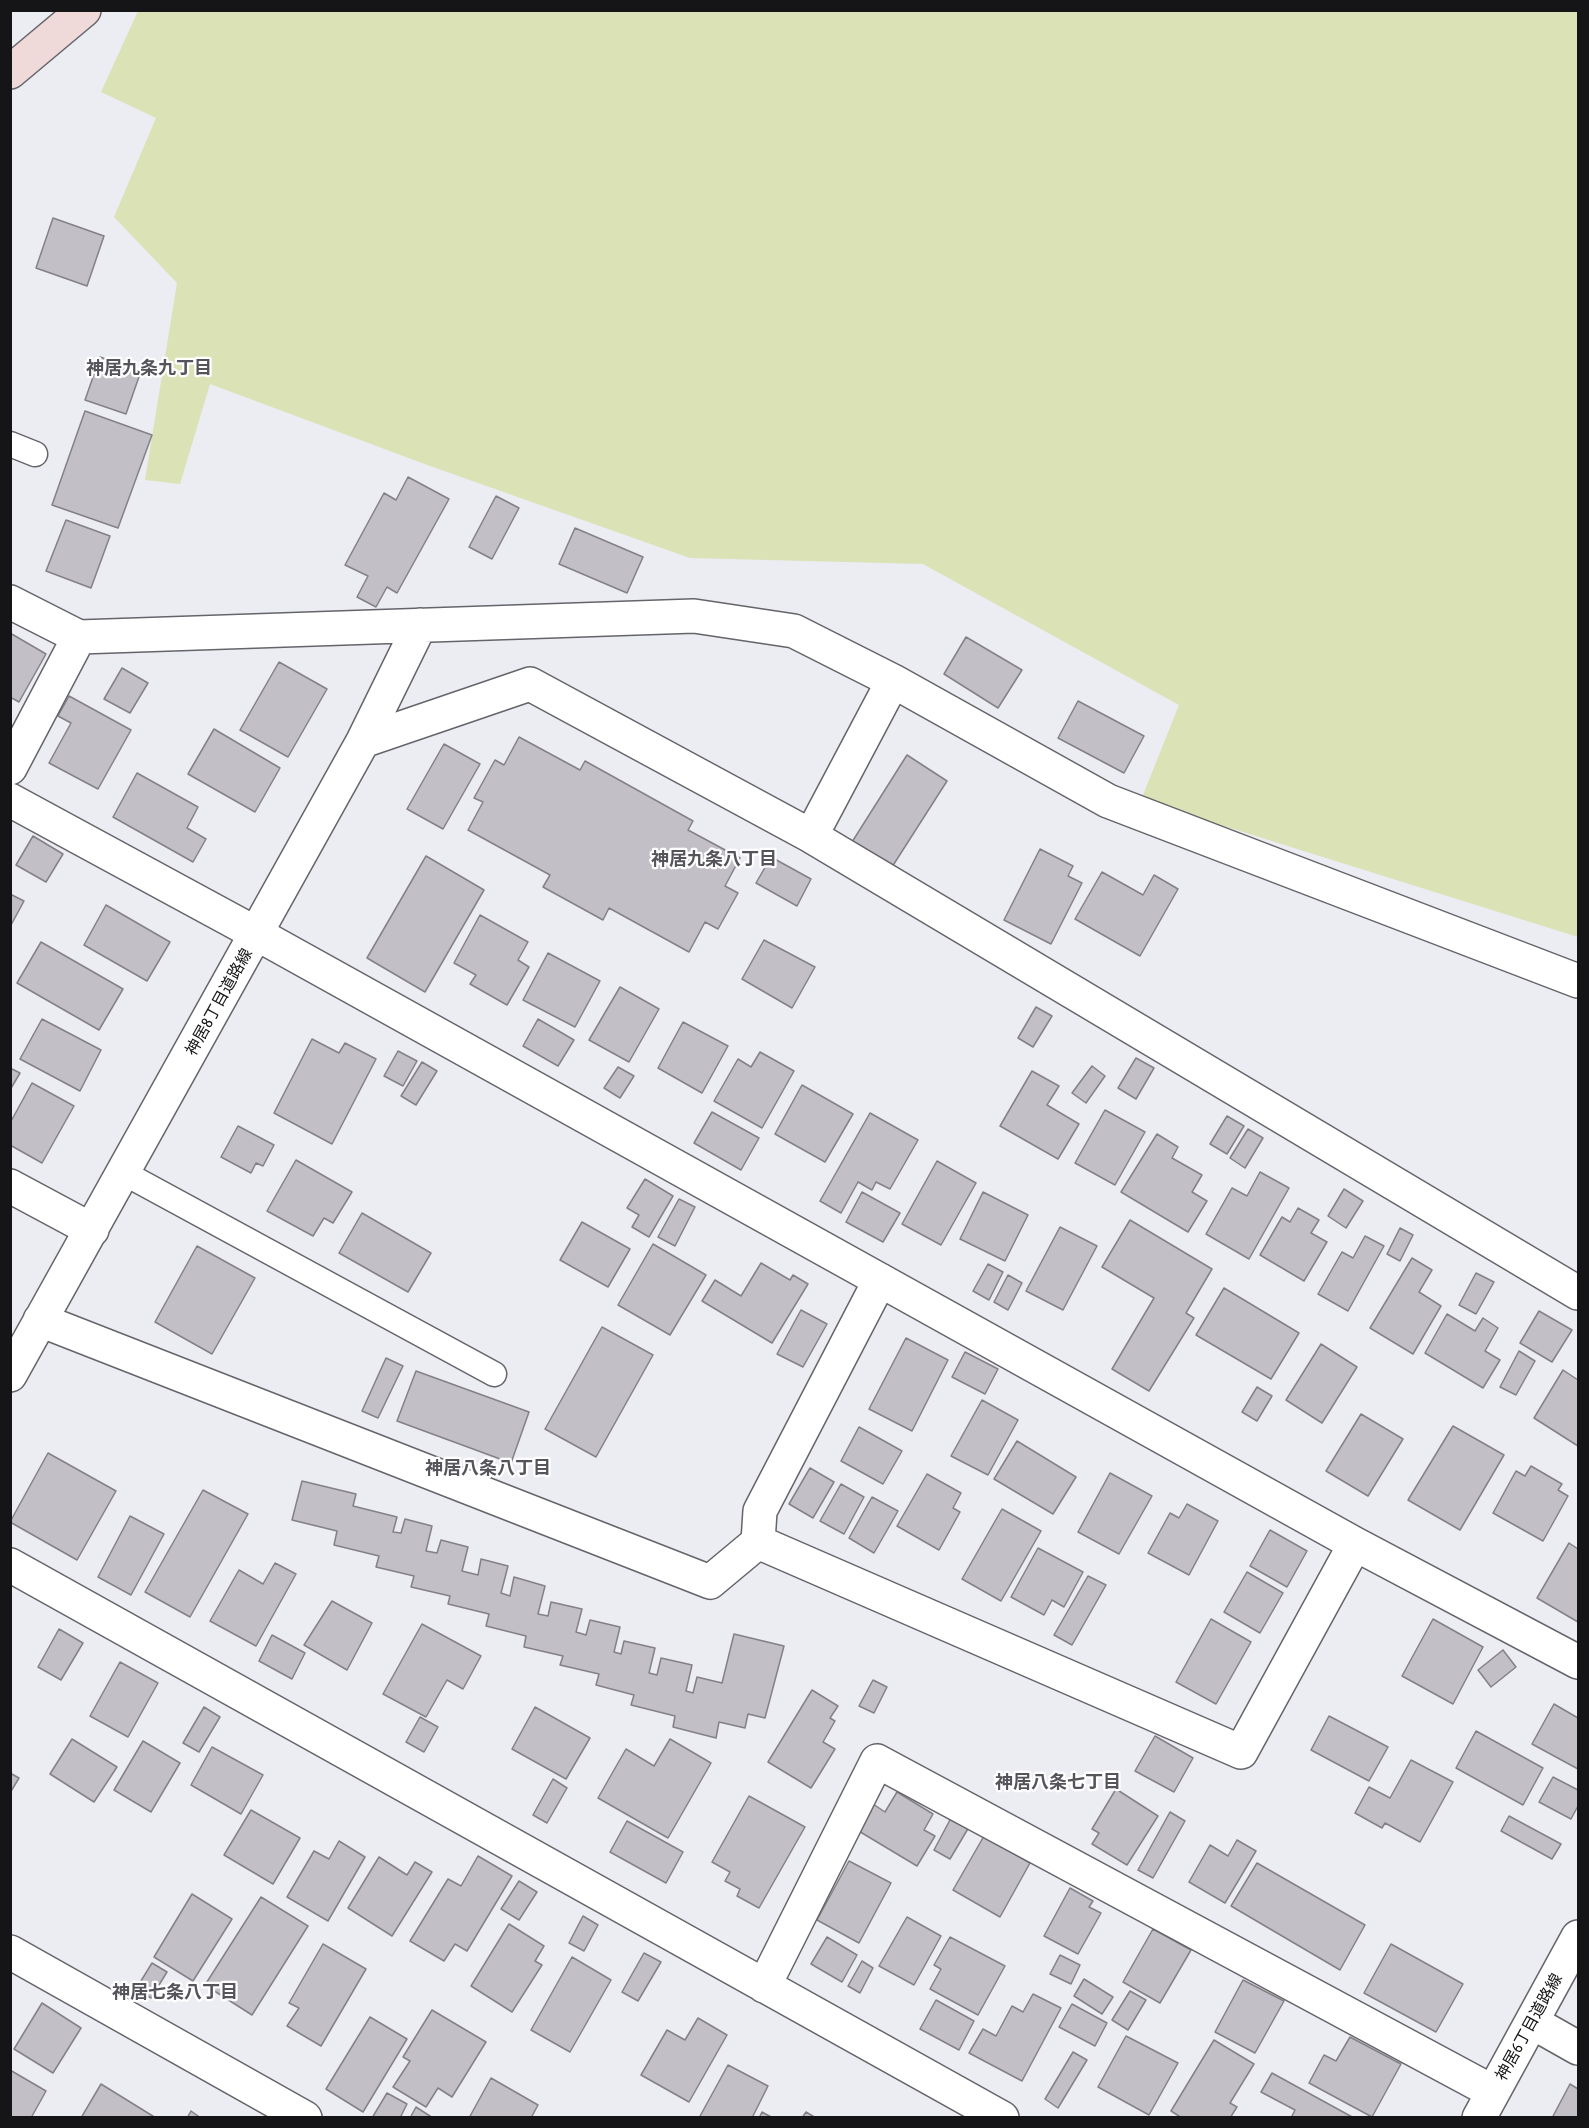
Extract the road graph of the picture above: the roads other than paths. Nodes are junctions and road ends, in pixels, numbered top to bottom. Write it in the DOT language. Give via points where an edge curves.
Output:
graph roads {
  1 [pos="84,10"];
  2 [pos="10,72"];
  3 [pos="10,444"];
  4 [pos="35,454"];
  5 [pos="10,602"];
  6 [pos="420,625"];
  7 [pos="79,637"];
  8 [pos="893,681"];
  9 [pos="363,741"];
  10 [pos="10,768"];
  11 [pos="10,800"];
  12 [pos="811,836"];
  13 [pos="256,934"];
  14 [pos="1578,981"];
  15 [pos="124,1173"];
  16 [pos="10,1186"];
  17 [pos="92,1230"];
  18 [pos="880,1280"];
  19 [pos="1578,1293"];
  20 [pos="40,1320"];
  21 [pos="494,1374"];
  22 [pos="10,1376"];
  23 [pos="758,1542"];
  24 [pos="1355,1544"];
  25 [pos="10,1565"];
  26 [pos="1578,1662"];
  27 [pos="1578,1937"];
  28 [pos="10,1952"];
  29 [pos="764,1986"];
  30 [pos="1532,2022"];
  31 [pos="1578,2048"];
  32 [pos="1486,2105"];
  33 [pos="305,2118"];
  34 [pos="1002,2118"];
  1 -- 2 [label="street"];
  3 -- 4 [label="lane"];
  5 -- 7 [label="street"];
  6 -- 7 [label="street"];
  6 -- 8 [label="street" via="694,616 794,631"];
  6 -- 9 [label="street, 神居8丁目道路線"];
  7 -- 10 [label="street"];
  8 -- 12 [label="street"];
  8 -- 14 [label="street" via="1108,801"];
  9 -- 12 [label="street" via="530,684"];
  9 -- 13 [label="street, 神居8丁目道路線"];
  11 -- 13 [label="street"];
  12 -- 19 [label="street"];
  13 -- 15 [label="street, 神居8丁目道路線"];
  13 -- 18 [label="street"];
  15 -- 17 [label="street, 神居8丁目道路線"];
  15 -- 21 [label="lane"];
  16 -- 17 [label="street"];
  17 -- 20 [label="street, 神居8丁目道路線"];
  18 -- 23 [label="street" via="760,1511"];
  18 -- 24 [label="street"];
  20 -- 22 [label="street, 神居8丁目道路線"];
  20 -- 23 [label="street" via="710,1582"];
  23 -- 24 [label="street" via="1241,1752"];
  24 -- 26 [label="street"];
  25 -- 29 [label="street"];
  27 -- 30 [label="street, 神居6丁目道路線"];
  28 -- 33 [label="street"];
  29 -- 32 [label="street" via="877,1761"];
  29 -- 34 [label="street"];
  30 -- 31 [label="street"];
  30 -- 32 [label="street, 神居6丁目道路線"];
}
